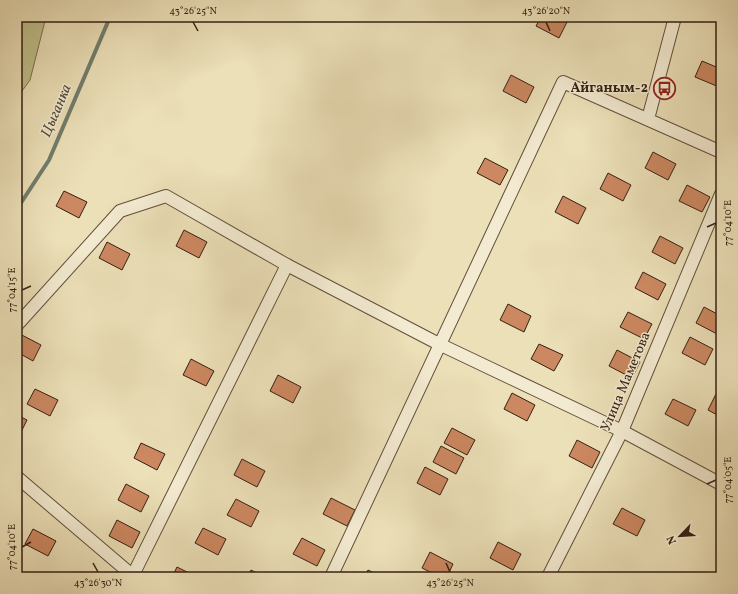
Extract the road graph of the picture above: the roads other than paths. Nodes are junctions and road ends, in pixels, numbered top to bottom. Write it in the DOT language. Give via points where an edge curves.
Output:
graph roads {
  1 [pos="675,17"];
  2 [pos="648,119"];
  3 [pos="721,152"];
  4 [pos="721,194"];
  5 [pos="287,264"];
  6 [pos="17,324"];
  7 [pos="439,344"];
  8 [pos="622,431"];
  9 [pos="17,477"];
  10 [pos="721,484"];
  11 [pos="132,576"];
  12 [pos="331,577"];
  13 [pos="548,577"];
  1 -- 2 [label="street"];
  2 -- 3 [label="street"];
  2 -- 7 [label="street" via="563,82"];
  4 -- 8 [label="street, Улица Маметова"];
  5 -- 6 [label="street" via="166,196 120,211"];
  5 -- 7 [label="street"];
  5 -- 11 [label="street"];
  7 -- 8 [label="street"];
  7 -- 12 [label="street"];
  8 -- 10 [label="street"];
  8 -- 13 [label="street, Улица Маметова"];
  9 -- 11 [label="street"];
}
